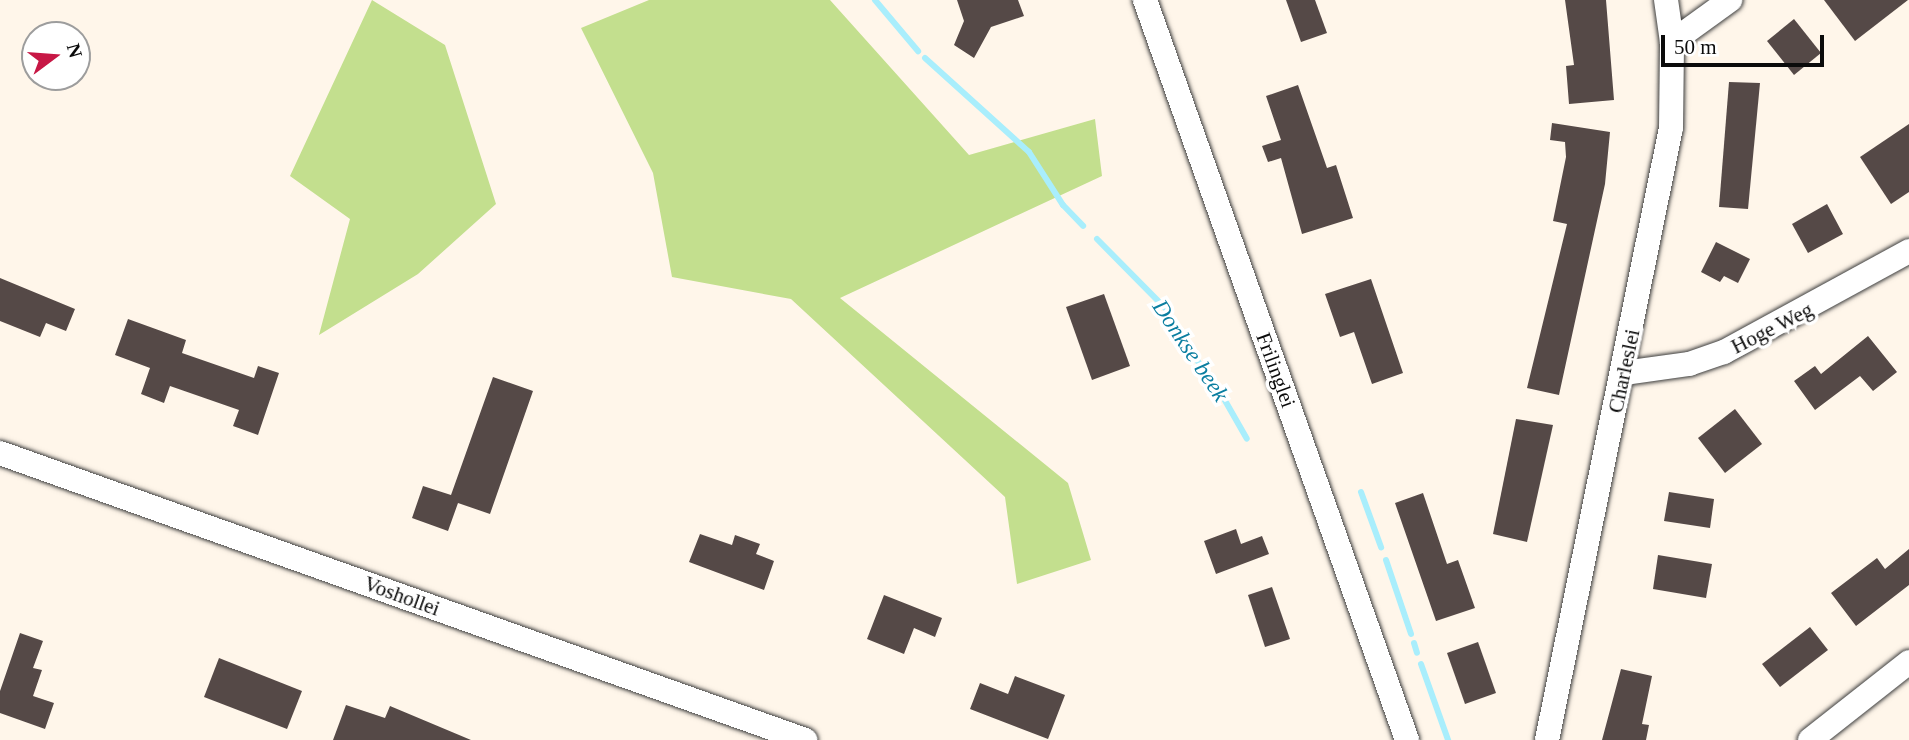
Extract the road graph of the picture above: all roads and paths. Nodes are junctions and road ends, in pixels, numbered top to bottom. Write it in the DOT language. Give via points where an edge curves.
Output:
graph roads {
  1 [pos="1145,0"];
  2 [pos="1666,0"];
  3 [pos="1730,0"];
  4 [pos="1672,42"];
  5 [pos="1909,251"];
  6 [pos="1623,373"];
  7 [pos="0,453"];
  8 [pos="1909,662"];
  9 [pos="805,740"];
  10 [pos="1407,740"];
  11 [pos="1547,740"];
  12 [pos="1810,740"];
  1 -- 10 [label="street, Frilinglei"];
  2 -- 4 [label="street, Charleslei"];
  3 -- 4 [label="street"];
  4 -- 6 [label="street, Charleslei" via="1671,128"];
  5 -- 6 [label="street, Hoge Weg" via="1724,352 1689,364"];
  6 -- 11 [label="street, Charleslei"];
  7 -- 9 [label="street, Voshollei"];
  8 -- 12 [label="street"];
}
